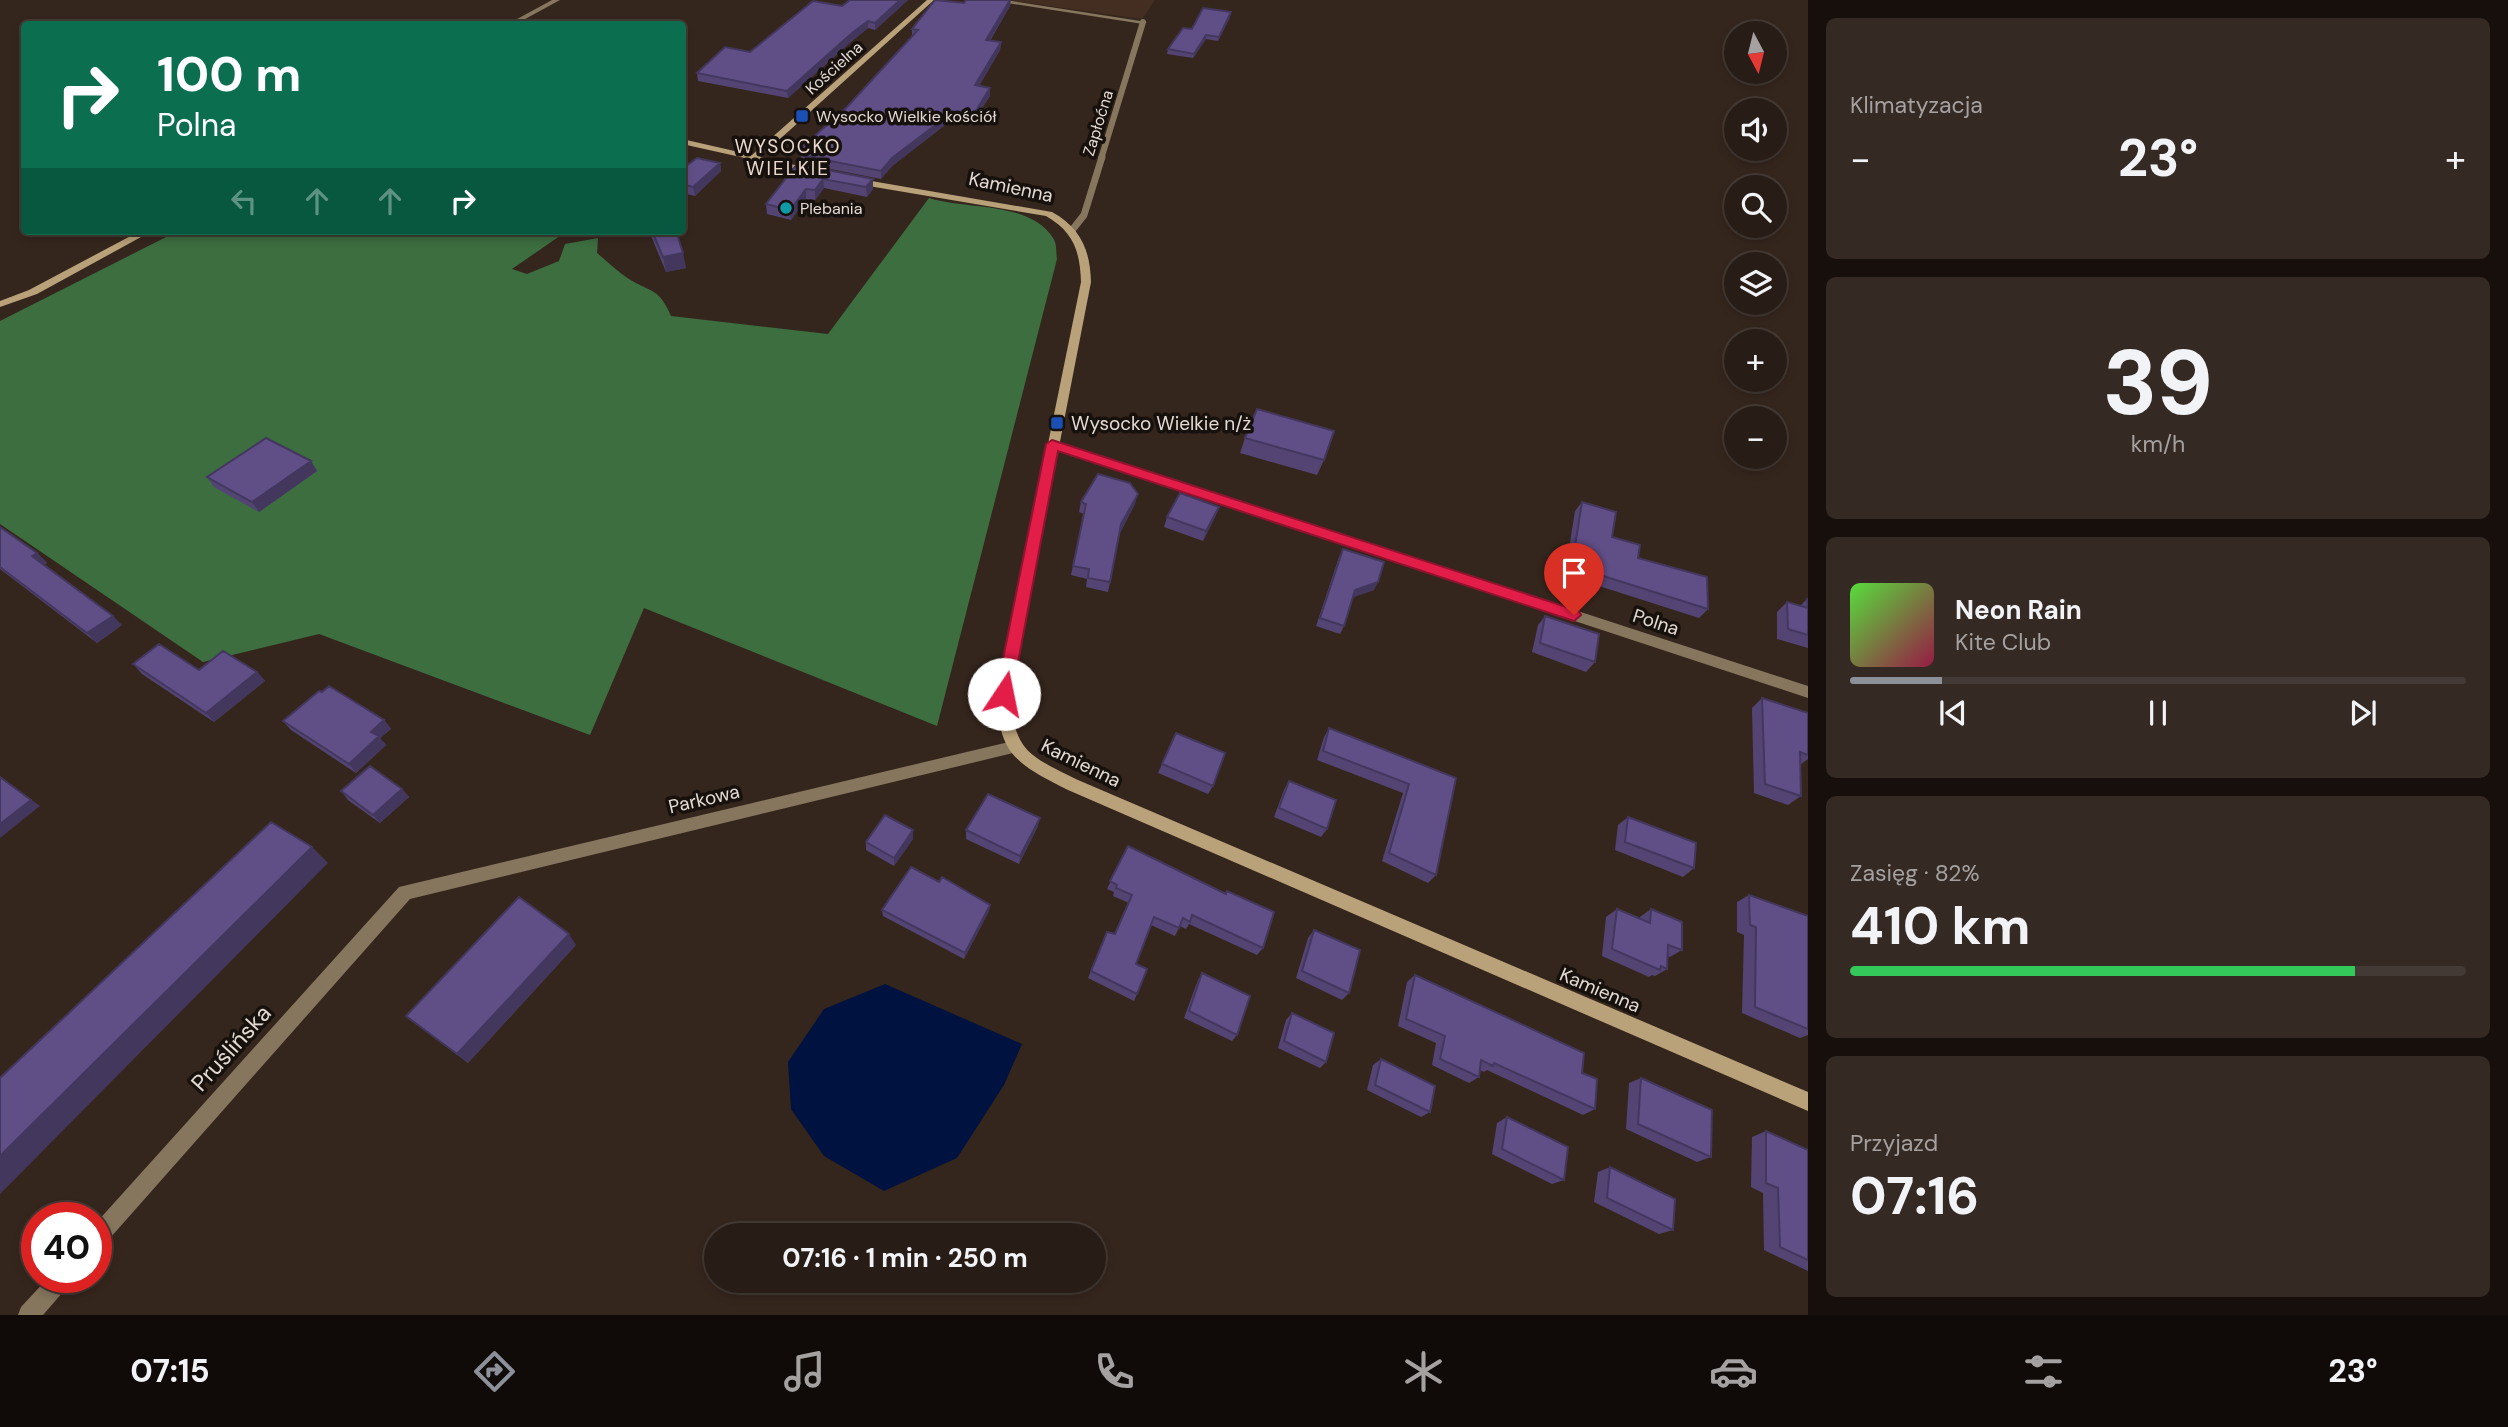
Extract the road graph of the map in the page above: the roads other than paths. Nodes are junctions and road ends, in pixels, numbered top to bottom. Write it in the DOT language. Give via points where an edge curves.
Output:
graph roads {
  1 [pos="557,0"];
  2 [pos="931,0"];
  3 [pos="991,0"];
  4 [pos="1015,2"];
  5 [pos="518,21"];
  6 [pos="1143,22"];
  7 [pos="686,142"];
  8 [pos="755,157"];
  9 [pos="823,174"];
  10 [pos="836,177"];
  11 [pos="1073,229"];
  12 [pos="140,235"];
  13 [pos="0,304"];
  14 [pos="1052,444"];
  15 [pos="1808,692"];
  16 [pos="1013,747"];
  17 [pos="405,892"];
  18 [pos="1808,1102"];
  19 [pos="112,1222"];
  20 [pos="49,1293"];
  21 [pos="29,1315"];
  1 -- 5 [label="street"];
  2 -- 8 [label="street, Kościelna"];
  3 -- 4 [label="street"];
  4 -- 6 [label="street"];
  6 -- 11 [label="lane, Zapłoćna" via="1084,215"];
  7 -- 8 [label="street"];
  8 -- 9 [label="street"];
  10 -- 11 [label="street, Kamienna" via="1024,207 1049,214"];
  11 -- 14 [label="street, Kamienna" via="1083,245 1086,282"];
  12 -- 13 [label="street" via="33,292"];
  14 -- 15 [label="street, Polna"];
  14 -- 16 [label="street, Kamienna" via="1004,694 1003,719"];
  16 -- 17 [label="street, Parkowa"];
  16 -- 18 [label="street, Kamienna" via="1028,762 1073,785"];
  17 -- 19 [label="street, Pruślińska"];
  20 -- 21 [label="street"];
}
